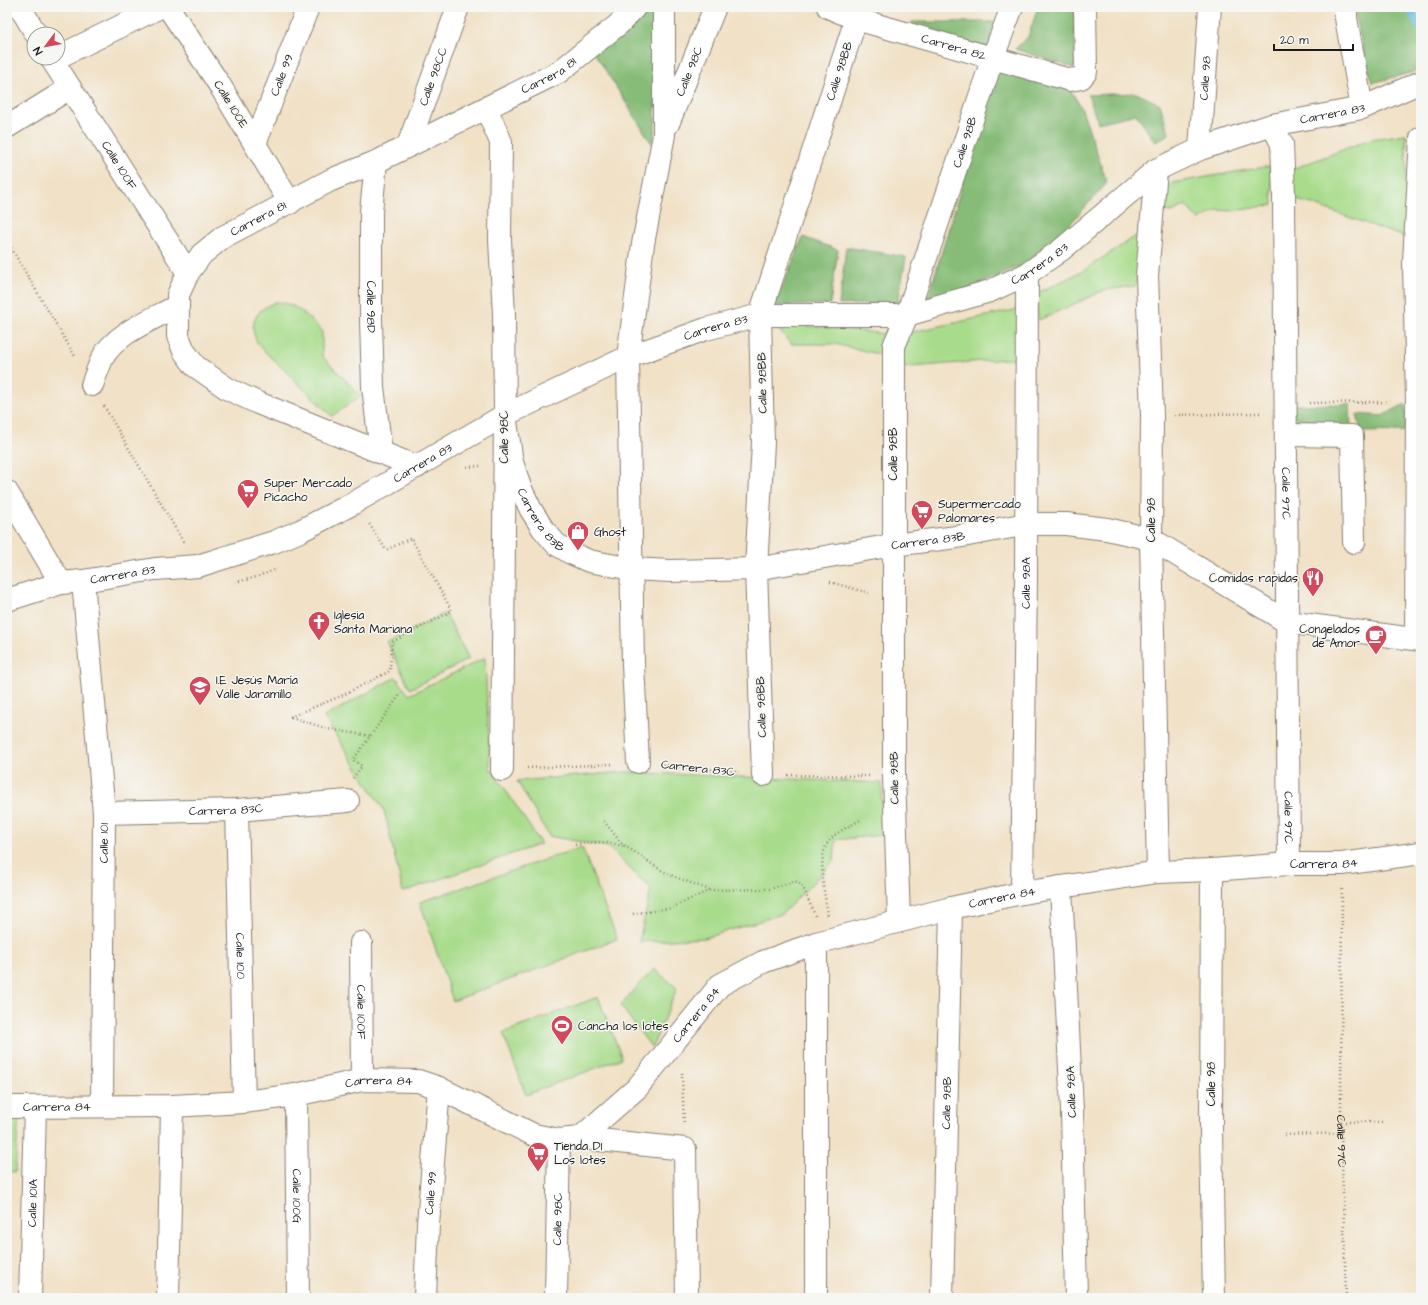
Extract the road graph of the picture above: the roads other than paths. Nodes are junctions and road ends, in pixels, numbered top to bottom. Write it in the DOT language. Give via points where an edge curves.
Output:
graph roads {
  1 [pos="20,7"];
  2 [pos="160,7"];
  3 [pos="168,7"];
  4 [pos="308,7"];
  5 [pos="458,7"];
  6 [pos="635,7"];
  7 [pos="664,7"];
  8 [pos="715,7"];
  9 [pos="828,7"];
  10 [pos="1012,7"];
  11 [pos="1086,7"];
  12 [pos="1210,7"];
  13 [pos="1346,7"];
  14 [pos="859,13"];
  15 [pos="31,26"];
  16 [pos="66,52"];
  17 [pos="993,57"];
  18 [pos="58,66"];
  19 [pos="1421,82"];
  20 [pos="70,88"];
  21 [pos="486,108"];
  22 [pos="1362,108"];
  23 [pos="1272,125"];
  24 [pos="7,127"];
  25 [pos="664,135"];
  26 [pos="1421,138"];
  27 [pos="255,144"];
  28 [pos="408,146"];
  29 [pos="1200,150"];
  30 [pos="376,162"];
  31 [pos="1156,170"];
  32 [pos="290,203"];
  33 [pos="188,273"];
  34 [pos="1027,274"];
  35 [pos="177,306"];
  36 [pos="907,315"];
  37 [pos="760,316"];
  38 [pos="628,357"];
  39 [pos="92,385"];
  40 [pos="504,415"];
  41 [pos="1286,435"];
  42 [pos="381,452"];
  43 [pos="417,467"];
  44 [pos="7,492"];
  45 [pos="1026,524"];
  46 [pos="1150,539"];
  47 [pos="1354,542"];
  48 [pos="893,545"];
  49 [pos="632,569"];
  50 [pos="756,569"];
  51 [pos="83,581"];
  52 [pos="61,583"];
  53 [pos="7,600"];
  54 [pos="1287,622"];
  55 [pos="1419,640"];
  56 [pos="638,762"];
  57 [pos="502,770"];
  58 [pos="763,775"];
  59 [pos="348,801"];
  60 [pos="237,810"];
  61 [pos="104,813"];
  62 [pos="1421,853"];
  63 [pos="1289,864"];
  64 [pos="1212,870"];
  65 [pos="1158,872"];
  66 [pos="1061,887"];
  67 [pos="1022,893"];
  68 [pos="951,908"];
  69 [pos="899,920"];
  70 [pos="825,941"];
  71 [pos="361,943"];
  72 [pos="362,1080"];
  73 [pos="440,1088"];
  74 [pos="296,1094"];
  75 [pos="244,1102"];
  76 [pos="102,1106"];
  77 [pos="172,1106"];
  78 [pos="7,1107"];
  79 [pos="35,1108"];
  80 [pos="580,1138"];
  81 [pos="559,1140"];
  82 [pos="30,1298"];
  83 [pos="168,1298"];
  84 [pos="298,1298"];
  85 [pos="426,1298"];
  86 [pos="556,1298"];
  87 [pos="686,1298"];
  88 [pos="816,1298"];
  89 [pos="942,1298"];
  90 [pos="1076,1298"];
  91 [pos="1214,1298"];
  1 -- 15 [label="street"];
  2 -- 16 [label="street"];
  3 -- 27 [label="street, Calle 100E"];
  4 -- 27 [label="street, Calle 99"];
  5 -- 28 [label="street, Calle 98CC"];
  6 -- 21 [label="street, Carrera 81" via="619,24 559,72"];
  7 -- 25 [label="street, Calle 98C"];
  8 -- 25 [label="street, Calle 98C"];
  9 -- 14 [label="street, Carrera 82"];
  10 -- 17 [label="street, Calle 98B"];
  11 -- 17 [label="street, Carrera 82" via="1086,72 1081,78 1070,80"];
  12 -- 29 [label="street, Calle 98"];
  13 -- 22 [label="street"];
  14 -- 17 [label="street, Carrera 82"];
  14 -- 37 [label="street, Calle 98BB"];
  17 -- 36 [label="street, Calle 98B"];
  18 -- 20 [label="street, Calle 100F"];
  19 -- 22 [label="street, Carrera 83"];
  20 -- 24 [label="street"];
  20 -- 33 [label="street, Calle 100F"];
  21 -- 28 [label="street, Carrera 81"];
  21 -- 40 [label="street, Calle 98C" via="501,142 500,240 504,314"];
  22 -- 23 [label="street, Carrera 83"];
  23 -- 29 [label="street, Carrera 83"];
  23 -- 41 [label="street, Calle 97C" via="1282,144 1284,188"];
  25 -- 38 [label="street, Calle 98C" via="643,244"];
  26 -- 55 [label="street" via="1414,262"];
  27 -- 32 [label="street, Calle 100E"];
  28 -- 30 [label="street, Carrera 81"];
  29 -- 31 [label="street, Carrera 83"];
  30 -- 32 [label="street, Carrera 81" via="331,180"];
  30 -- 42 [label="street, Calle 98D" via="371,212 371,321 373,387"];
  31 -- 34 [label="street, Carrera 83" via="1061,250"];
  31 -- 46 [label="street, Calle 98" via="1147,276 1152,416"];
  32 -- 33 [label="street, Carrera 81" via="223,237 202,254"];
  33 -- 35 [label="street, Carrera 81" via="178,295"];
  34 -- 36 [label="street, Carrera 83" via="990,291"];
  34 -- 45 [label="street, Calle 98A"];
  35 -- 39 [label="street" via="124,335 111,347 102,359"];
  35 -- 42 [label="street, Carrera 81" via="178,336 184,351 196,366 228,389 258,404"];
  36 -- 37 [label="street, Carrera 83"];
  36 -- 48 [label="street, Calle 98B" via="894,346"];
  37 -- 38 [label="street, Carrera 83" via="706,329"];
  37 -- 50 [label="street, Calle 98BB" via="763,443"];
  38 -- 40 [label="street, Carrera 83"];
  38 -- 49 [label="street, Calle 98C"];
  40 -- 43 [label="street, Carrera 83"];
  40 -- 49 [label="street, Carrera 83B" via="512,462 520,487 543,529 556,544 571,553 589,561"];
  40 -- 57 [label="street, Calle 98C"];
  41 -- 47 [label="street" via="1352,436"];
  41 -- 54 [label="street, Calle 97C"];
  42 -- 43 [label="street, Carrera 81"];
  43 -- 51 [label="street, Carrera 83" via="300,531 274,542 198,566 155,569"];
  44 -- 52 [label="street"];
  45 -- 46 [label="street, Carrera 83B" via="1066,524 1107,529"];
  45 -- 48 [label="street, Carrera 83B" via="957,538"];
  45 -- 67 [label="street, Calle 98A"];
  46 -- 54 [label="street, Carrera 83B"];
  46 -- 65 [label="street, Calle 98"];
  48 -- 50 [label="street, Carrera 83B"];
  48 -- 69 [label="street, Calle 98B" via="894,776"];
  49 -- 50 [label="street, Carrera 83B"];
  49 -- 56 [label="street, Calle 98C" via="633,666"];
  50 -- 58 [label="street, Calle 98BB"];
  51 -- 52 [label="street, Carrera 83"];
  51 -- 61 [label="street, Calle 101"];
  52 -- 53 [label="street, Carrera 83"];
  54 -- 55 [label="street, Carrera 83B"];
  54 -- 63 [label="street, Calle 97C"];
  59 -- 60 [label="street, Carrera 83C"];
  60 -- 61 [label="street, Carrera 83C"];
  60 -- 75 [label="street, Calle 100"];
  61 -- 76 [label="street, Calle 101"];
  62 -- 63 [label="street, Carrera 84" via="1342,864"];
  63 -- 64 [label="street, Carrera 84"];
  64 -- 65 [label="street, Carrera 84"];
  64 -- 91 [label="street, Calle 98" via="1211,1130"];
  65 -- 66 [label="street, Carrera 84"];
  66 -- 67 [label="street, Carrera 84"];
  66 -- 90 [label="street, Calle 98A" via="1072,1110"];
  67 -- 68 [label="street, Carrera 84"];
  68 -- 69 [label="street, Carrera 84"];
  68 -- 89 [label="street, Calle 98B"];
  69 -- 70 [label="street, Carrera 84"];
  70 -- 80 [label="street, Carrera 84" via="763,962 720,985 637,1088"];
  70 -- 88 [label="street" via="815,1083"];
  71 -- 72 [label="street, Calle 100F"];
  72 -- 73 [label="street, Carrera 84" via="418,1081"];
  72 -- 74 [label="street, Carrera 84"];
  73 -- 81 [label="street, Carrera 84" via="534,1135"];
  73 -- 85 [label="street, Calle 99" via="428,1224"];
  74 -- 75 [label="street, Carrera 84"];
  74 -- 84 [label="street, Calle 100G"];
  75 -- 77 [label="street, Carrera 84"];
  76 -- 77 [label="street, Carrera 84"];
  76 -- 79 [label="street, Carrera 84"];
  77 -- 83 [label="street"];
  78 -- 79 [label="street, Carrera 84"];
  79 -- 82 [label="street, Calle 101A"];
  80 -- 81 [label="street, Carrera 84"];
  80 -- 87 [label="street" via="685,1148"];
  81 -- 86 [label="street, Calle 98C"];
}
